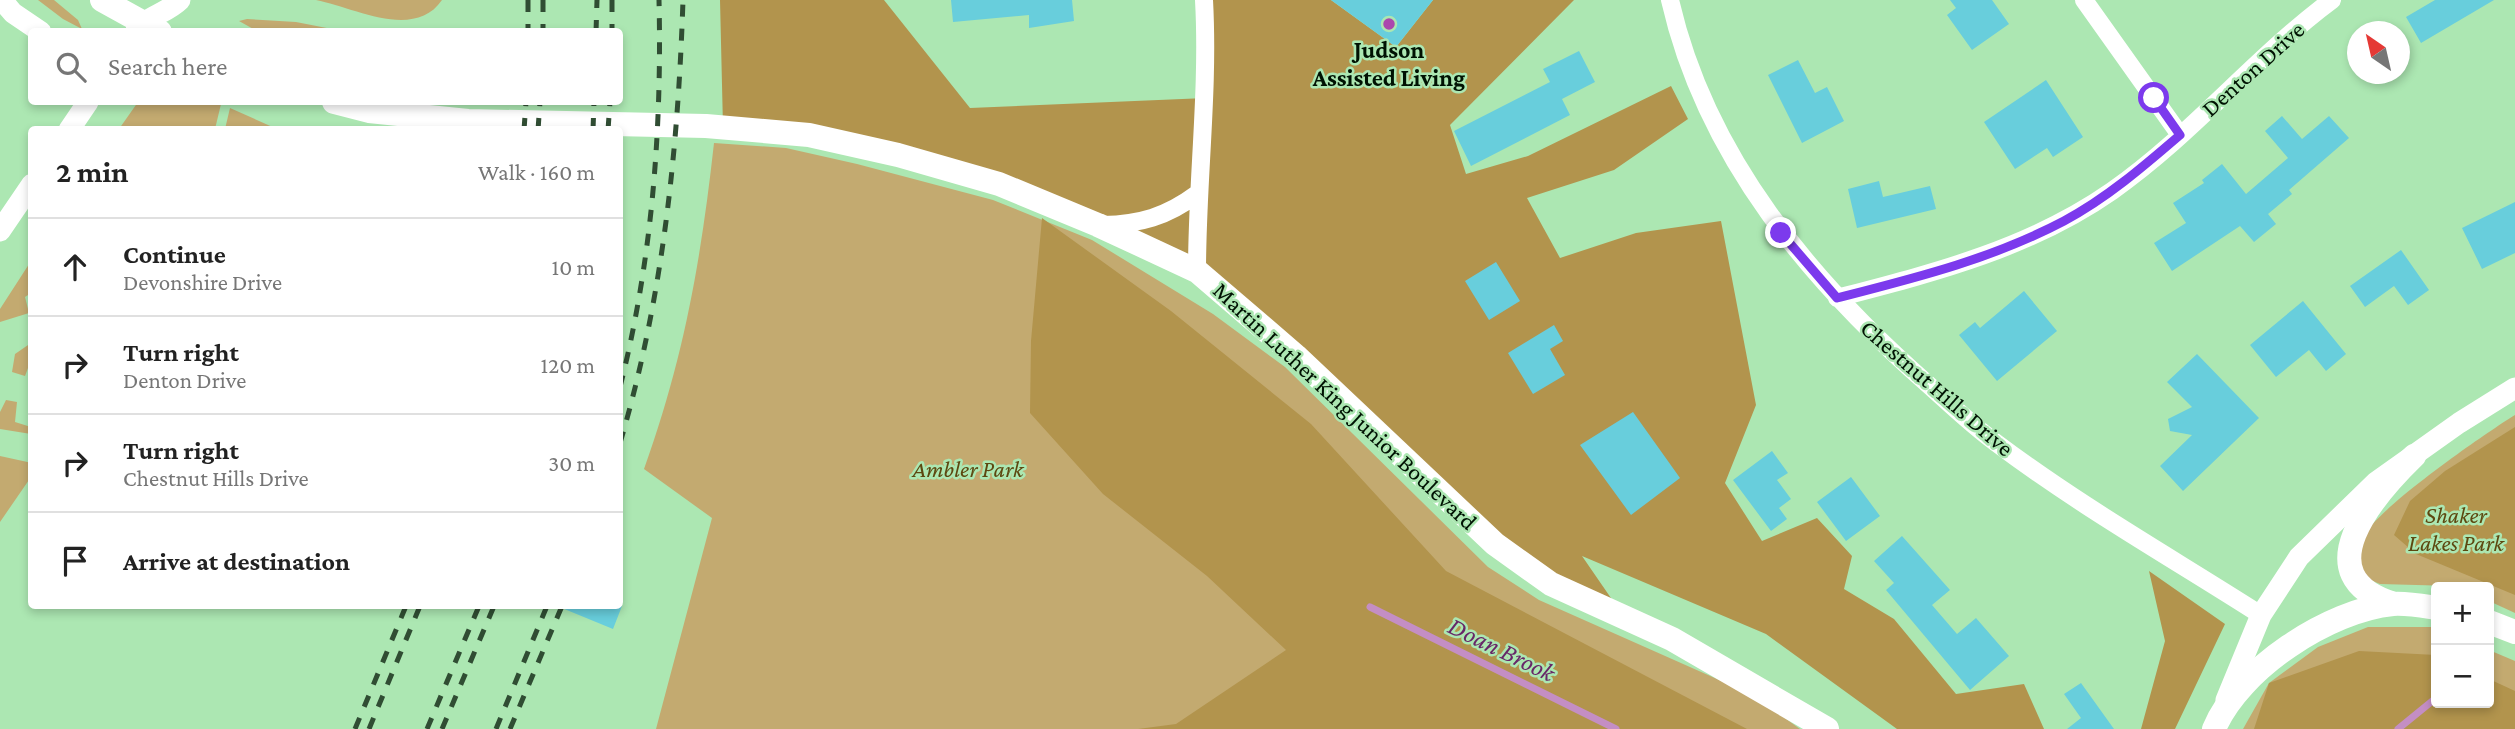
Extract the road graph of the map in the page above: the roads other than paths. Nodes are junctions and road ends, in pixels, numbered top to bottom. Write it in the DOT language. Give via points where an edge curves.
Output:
graph roads {
  1 [pos="102,0"];
  2 [pos="134,0"];
  3 [pos="180,0"];
  4 [pos="1204,0"];
  5 [pos="1670,0"];
  6 [pos="2084,0"];
  7 [pos="2332,0"];
  8 [pos="7,7"];
  9 [pos="36,28"];
  10 [pos="144,28"];
  11 [pos="145,28"];
  12 [pos="146,28"];
  13 [pos="28,36"];
  14 [pos="81,105"];
  15 [pos="346,105"];
  16 [pos="71,126"];
  17 [pos="2180,135"];
  18 [pos="28,190"];
  19 [pos="1197,194"];
  20 [pos="1098,225"];
  21 [pos="0,231"];
  22 [pos="1197,271"];
  23 [pos="1837,298"];
  24 [pos="2515,388"];
  25 [pos="2414,456"];
  26 [pos="2394,604"];
  27 [pos="2431,608"];
  28 [pos="2261,615"];
  29 [pos="2494,624"];
  30 [pos="2515,632"];
  31 [pos="2217,722"];
  32 [pos="1828,729"];
  1 -- 10 [label="main road"];
  2 -- 11 [label="street"];
  3 -- 12 [label="street"];
  4 -- 19 [label="street" via="1208,62"];
  5 -- 23 [label="street, Chestnut Hills Drive" via="1692,71 1733,158 1778,230"];
  6 -- 17 [label="street"];
  7 -- 17 [label="street, Denton Drive"];
  8 -- 9 [label="street"];
  8 -- 13 [label="street"];
  14 -- 16 [label="street"];
  15 -- 20 [label="main road, Martin Luther King Junior Boulevard" via="468,121 706,126 809,135 999,184"];
  17 -- 23 [label="street, Denton Drive" via="2111,192 2066,220 1955,267"];
  18 -- 21 [label="street"];
  19 -- 20 [label="street" via="1156,218 1136,224"];
  19 -- 22 [label="street"];
  20 -- 22 [label="main road, Martin Luther King Junior Boulevard"];
  22 -- 32 [label="main road, Martin Luther King Junior Boulevard" via="1296,356 1506,552 1551,584 1672,639"];
  23 -- 28 [label="street, Chestnut Hills Drive" via="1994,442 2139,541"];
  24 -- 25 [label="street"];
  25 -- 26 [label="main road" via="2388,482 2349,545 2352,572 2360,583 2372,598"];
  25 -- 28 [label="street" via="2347,507 2299,557"];
  26 -- 27 [label="main road"];
  26 -- 31 [label="main road" via="2311,631 2264,664"];
  28 -- 31 [label="street"];
  29 -- 30 [label="main road"];
}
